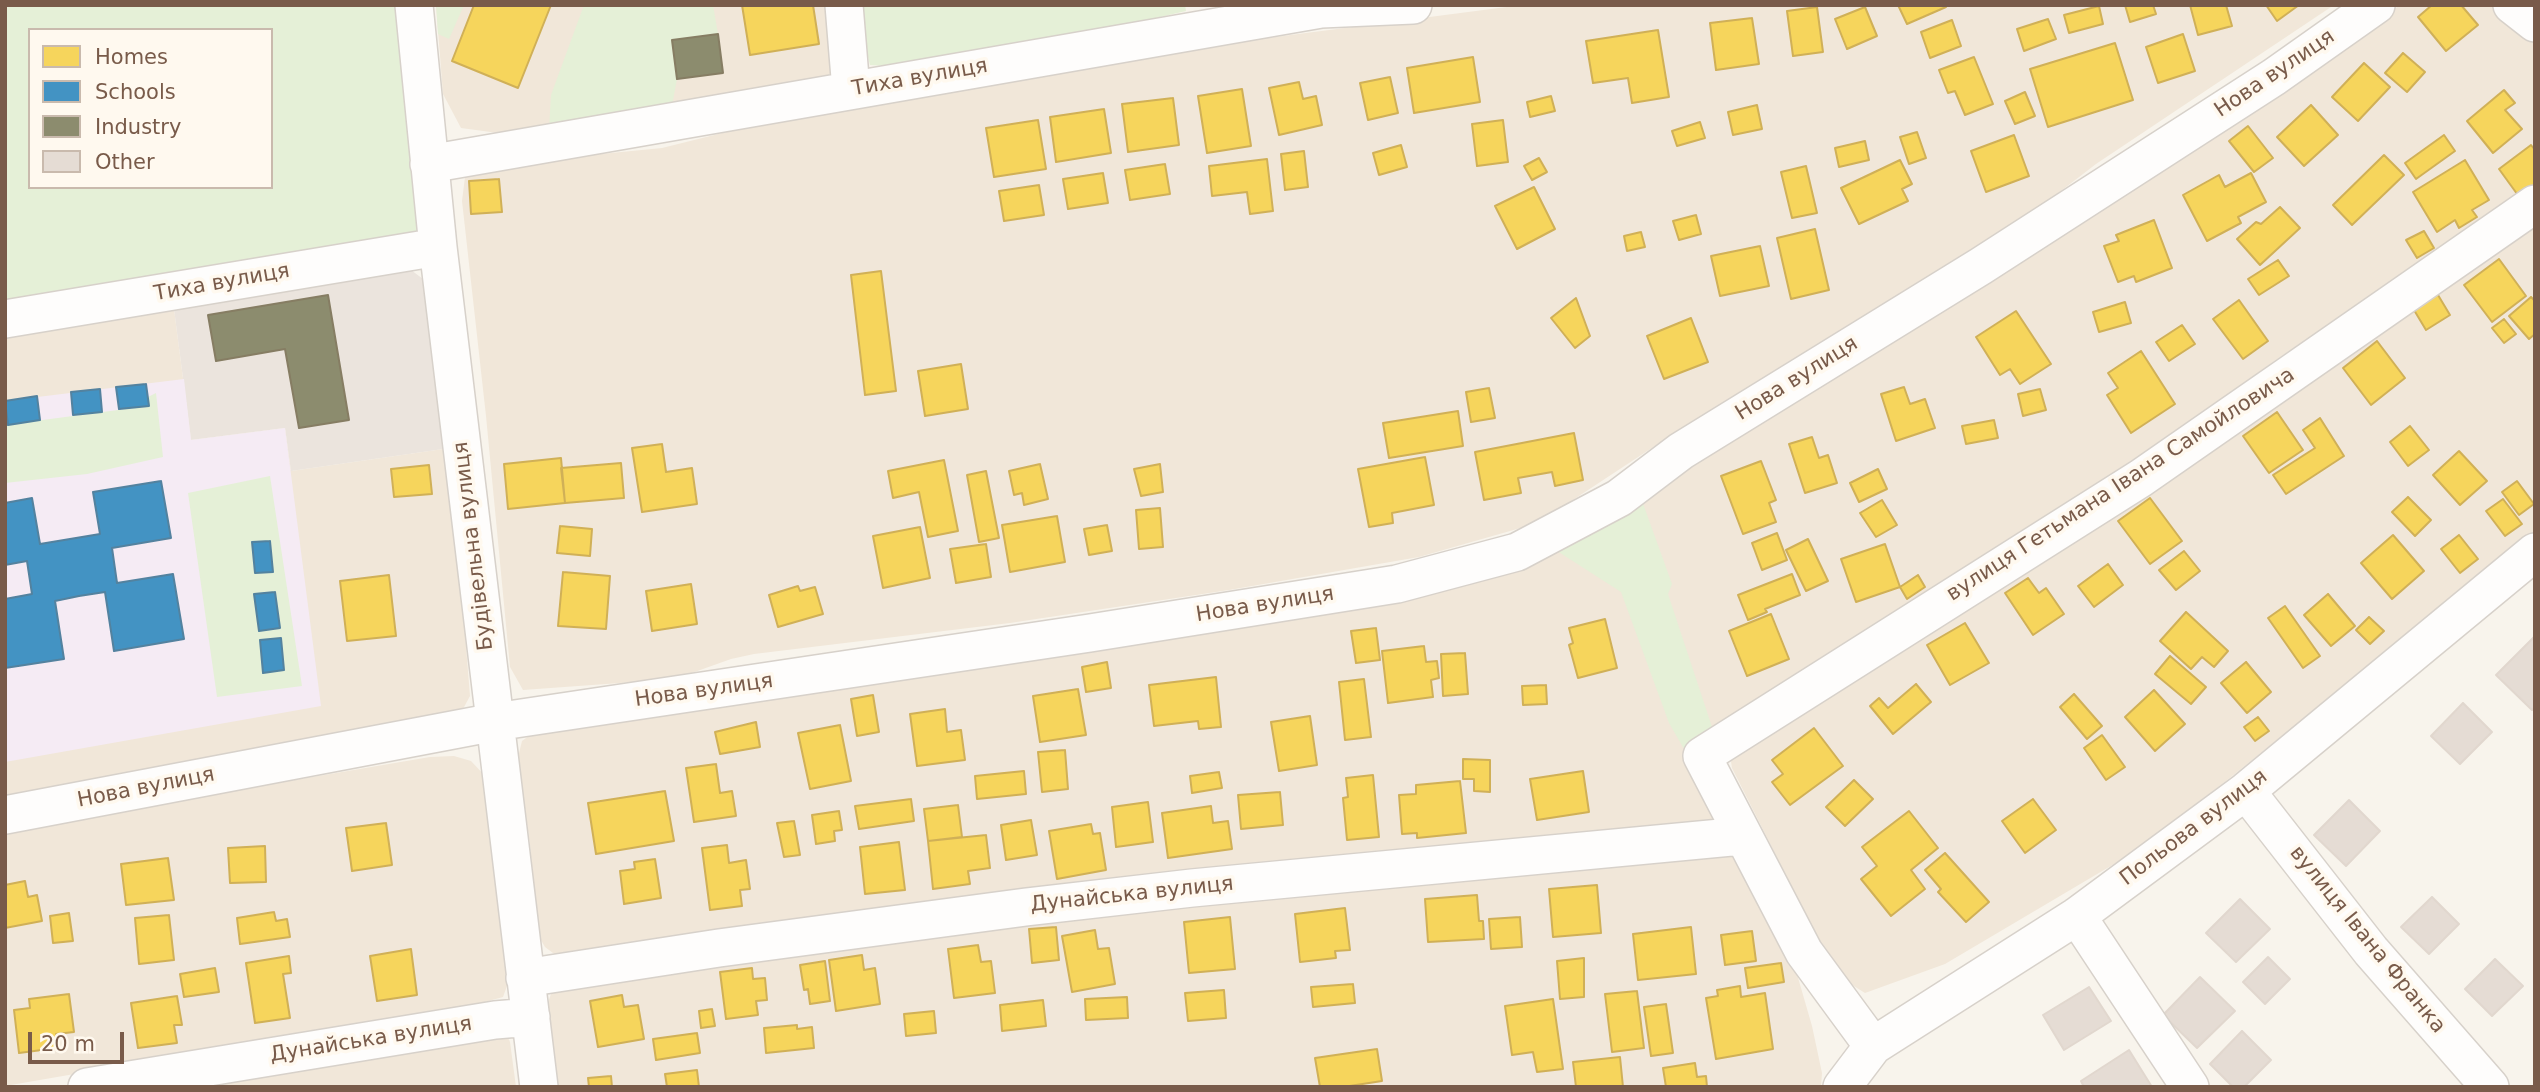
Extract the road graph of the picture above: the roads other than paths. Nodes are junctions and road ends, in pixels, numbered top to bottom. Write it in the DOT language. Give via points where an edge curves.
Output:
graph roads {
  1 [pos="414,5"];
  2 [pos="844,5"];
  3 [pos="1413,5"];
  4 [pos="2376,5"];
  5 [pos="2512,5"];
  6 [pos="1321,7"];
  7 [pos="2535,23"];
  8 [pos="851,90"];
  9 [pos="429,164"];
  10 [pos="2535,204"];
  11 [pos="438,247"];
  12 [pos="5,319"];
  13 [pos="2528,569"];
  14 [pos="495,722"];
  15 [pos="2246,791"];
  16 [pos="5,815"];
  17 [pos="1742,836"];
  18 [pos="2077,916"];
  19 [pos="525,978"];
  20 [pos="531,1017"];
  21 [pos="1873,1046"];
  22 [pos="87,1087"];
  23 [pos="539,1087"];
  24 [pos="1842,1087"];
  25 [pos="2190,1087"];
  26 [pos="2490,1087"];
  1 -- 9 [label="street, Будівельна вулиця"];
  2 -- 8 [label="street"];
  3 -- 6 [label="street, Тиха вулиця"];
  4 -- 14 [label="street, Нова вулиця" via="2274,77 1981,266 1681,451 1619,498 1517,552 1397,584"];
  5 -- 7 [label="street"];
  6 -- 8 [label="street, Тиха вулиця"];
  8 -- 9 [label="street, Тиха вулиця"];
  9 -- 11 [label="street, Будівельна вулиця"];
  10 -- 17 [label="street, вулиця Гетьмана Івана Самойловича" via="2141,478 1702,755"];
  11 -- 12 [label="street, Тиха вулиця"];
  11 -- 14 [label="street, Будівельна вулиця"];
  13 -- 15 [label="street, Польова вулиця"];
  14 -- 16 [label="street, Нова вулиця"];
  14 -- 19 [label="street, Будівельна вулиця"];
  15 -- 18 [label="street, Польова вулиця"];
  15 -- 26 [label="street, вулиця Івана Франка" via="2371,951"];
  17 -- 19 [label="street, Дунайська вулиця" via="1040,905"];
  17 -- 21 [label="street" via="1804,952"];
  18 -- 21 [label="street, Польова вулиця"];
  18 -- 25 [label="street"];
  19 -- 20 [label="street, Будівельна вулиця"];
  20 -- 22 [label="street, Дунайська вулиця"];
  20 -- 23 [label="street, Будівельна вулиця"];
  21 -- 24 [label="street, Польова вулиця"];
}
